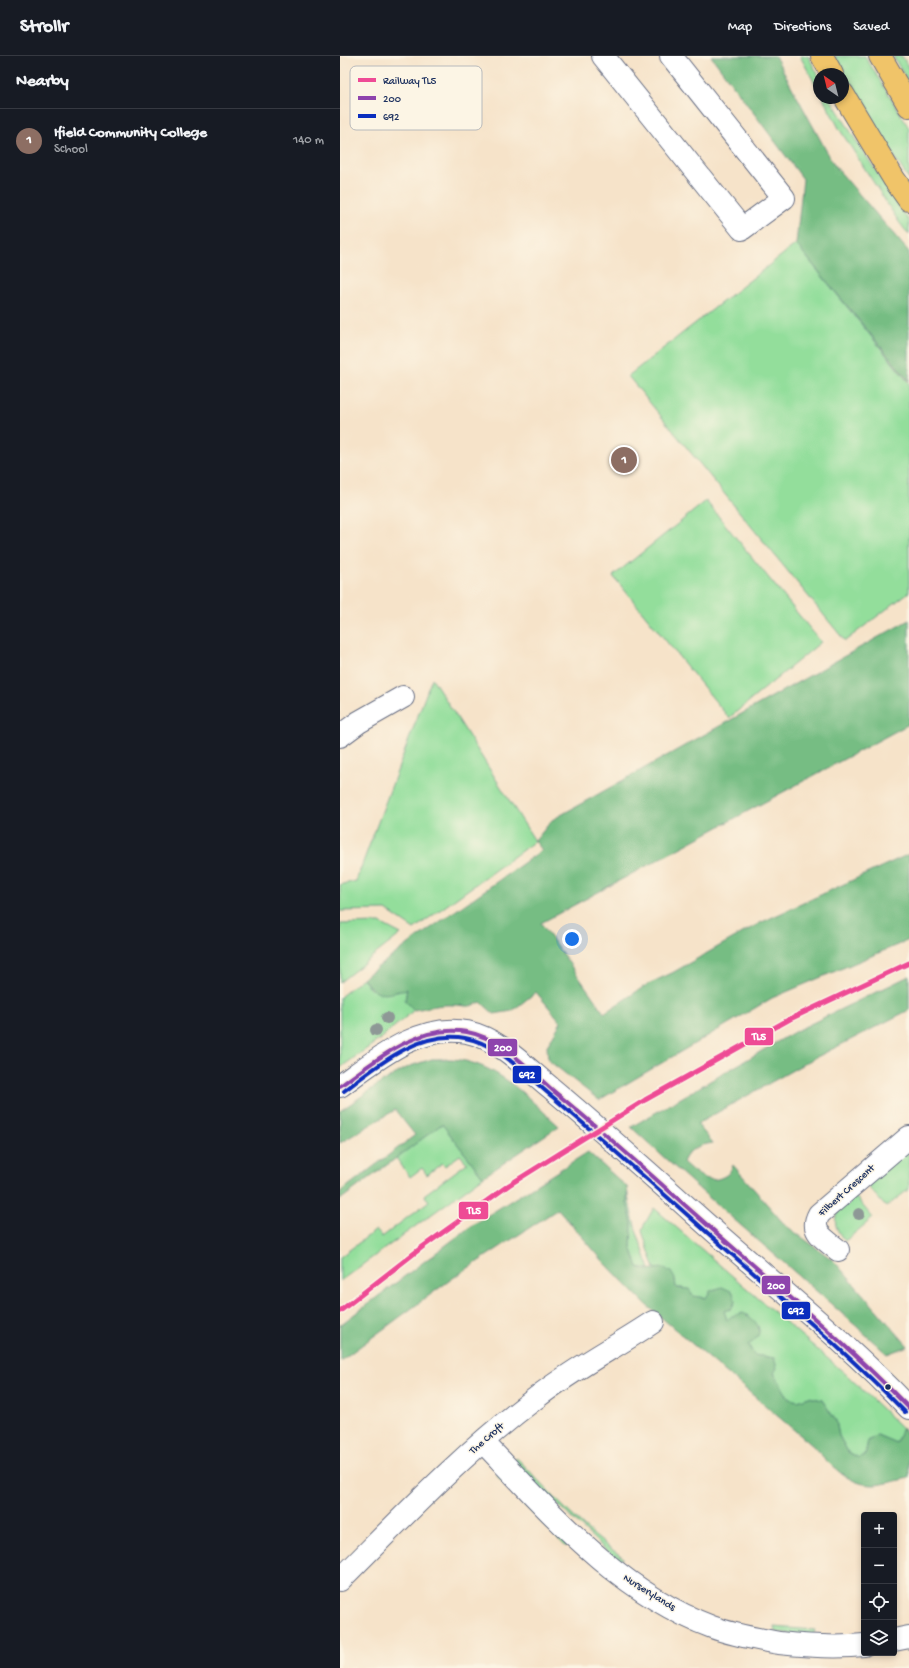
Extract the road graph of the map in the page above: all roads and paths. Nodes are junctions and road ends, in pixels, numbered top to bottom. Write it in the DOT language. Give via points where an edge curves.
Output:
graph roads {
  1 [pos="603,56"];
  2 [pos="671,56"];
  3 [pos="822,56"];
  4 [pos="880,56"];
  5 [pos="829,68"];
  6 [pos="849,104"];
  7 [pos="909,106"];
  8 [pos="909,200"];
  9 [pos="403,697"];
  10 [pos="340,736"];
  11 [pos="340,1086"];
  12 [pos="909,1137"];
  13 [pos="838,1250"];
  14 [pos="653,1322"];
  15 [pos="909,1408"];
  16 [pos="483,1442"];
  17 [pos="340,1580"];
  18 [pos="909,1637"];
  19 [pos="897,1639"];
  20 [pos="861,1645"];
  1 -- 2 [label="street" via="742,229 784,198"];
  3 -- 5 [label="main road"];
  4 -- 7 [label="main road"];
  6 -- 8 [label="main road"];
  9 -- 10 [label="street"];
  11 -- 15 [label="street" via="401,1044 432,1033 467,1032 488,1040 505,1050 610,1139 842,1342"];
  12 -- 13 [label="street, Filbert Crescent" via="819,1214 815,1228"];
  14 -- 16 [label="street, The Croft" via="557,1382"];
  16 -- 17 [label="street, The Croft" via="419,1499"];
  16 -- 20 [label="street, Nurserylands" via="533,1495 606,1563 629,1582 685,1615 712,1627 773,1642 801,1646"];
  18 -- 19 [label="street"];
}
